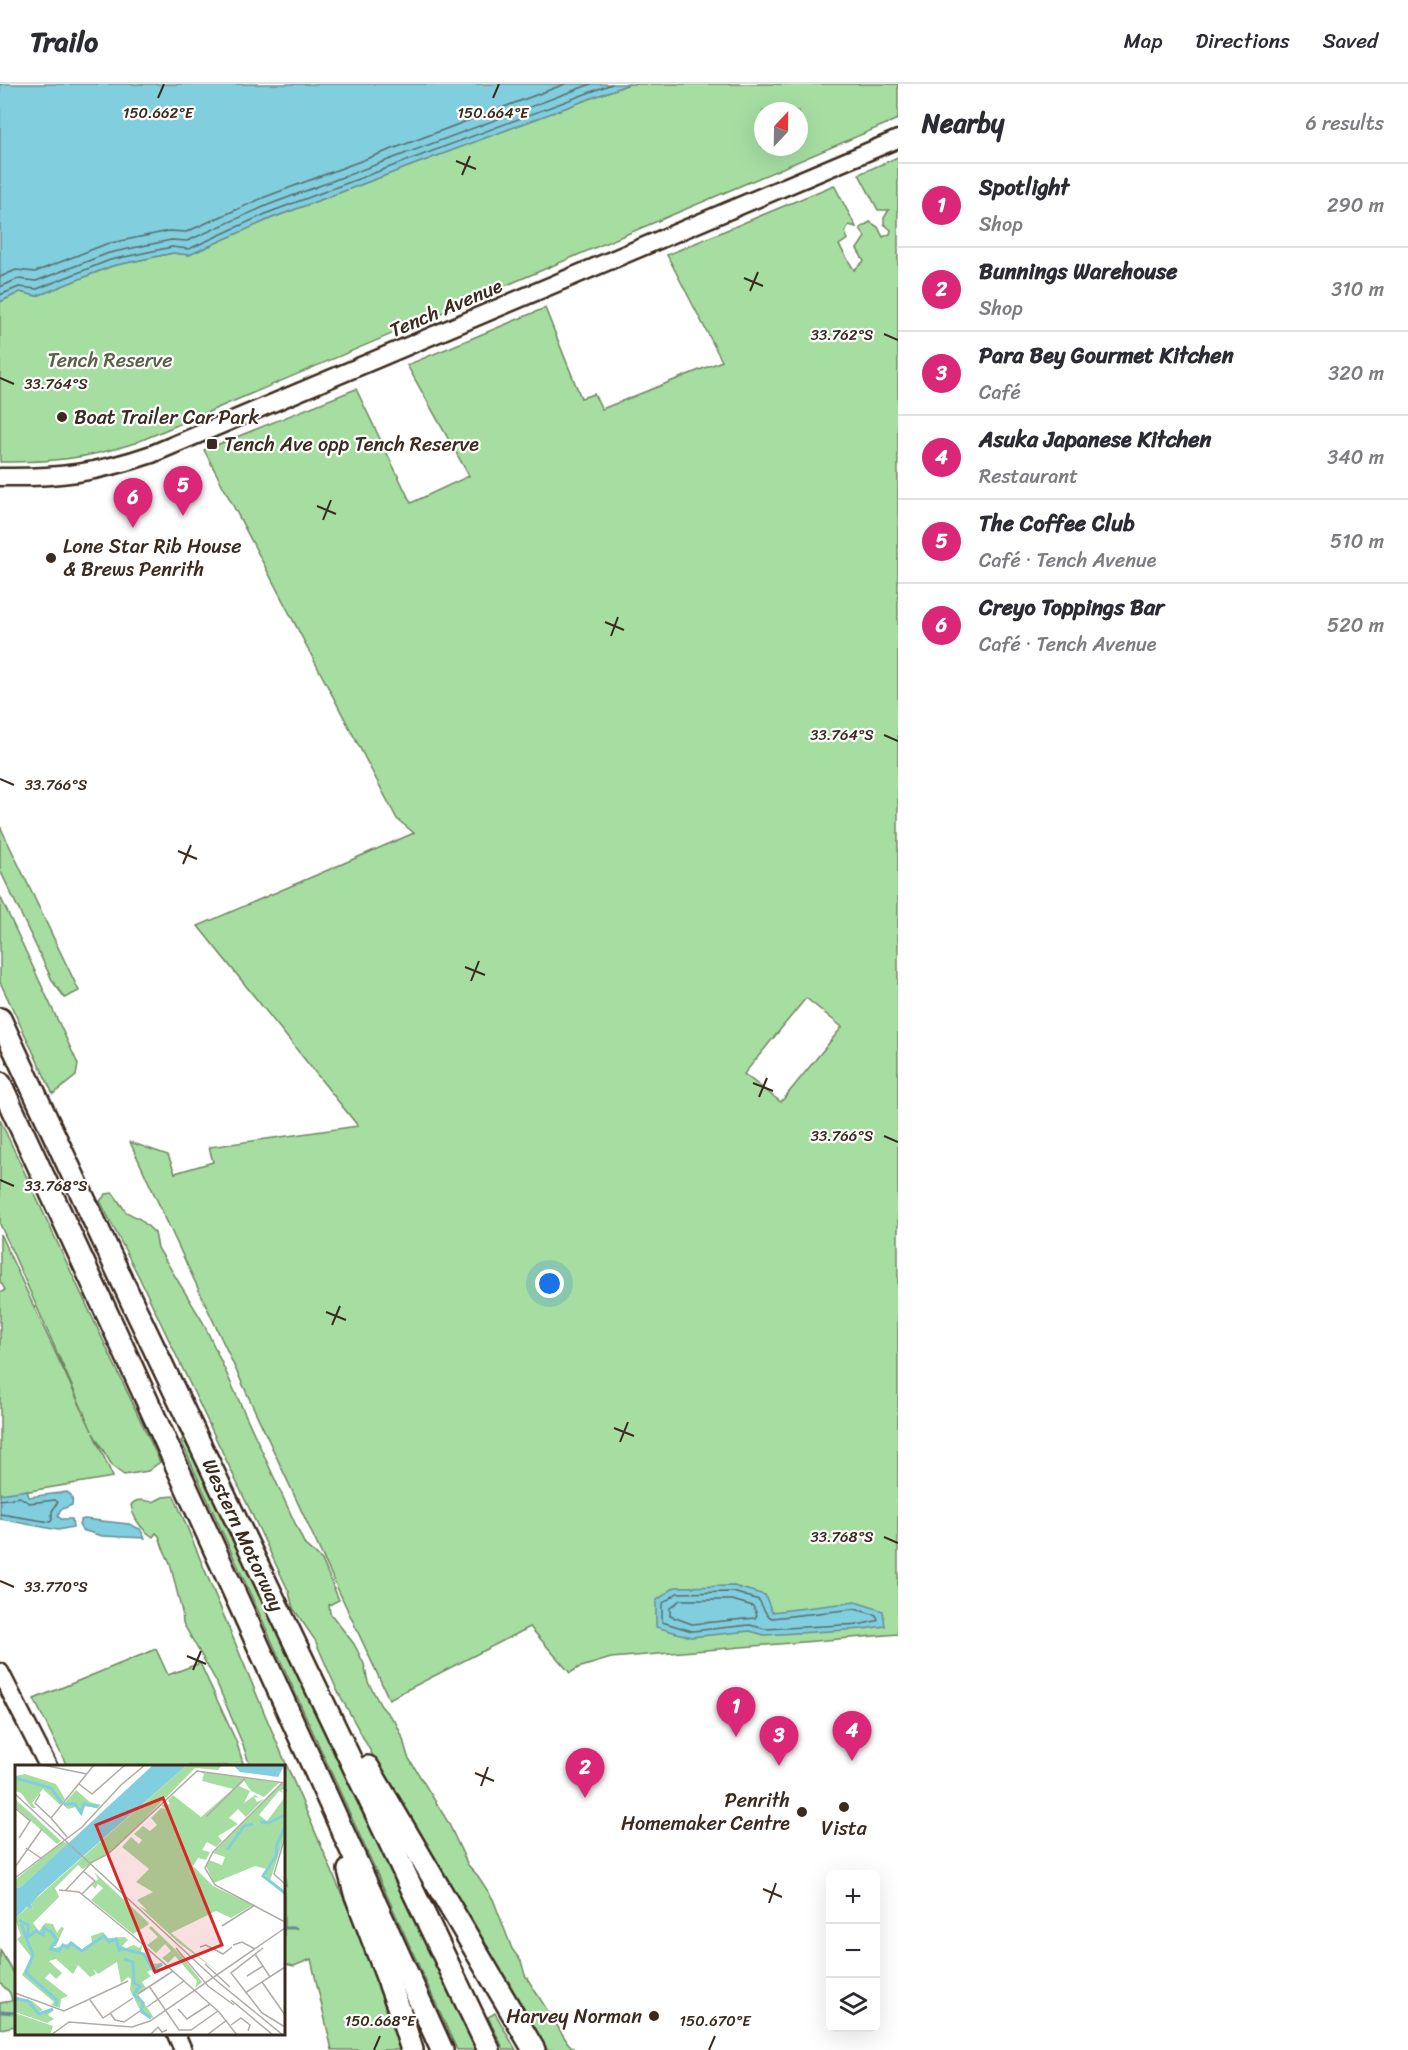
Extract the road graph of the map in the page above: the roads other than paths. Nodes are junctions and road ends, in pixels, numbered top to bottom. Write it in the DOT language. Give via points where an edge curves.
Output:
graph roads {
  1 [pos="898,139"];
  2 [pos="0,477"];
  3 [pos="0,1019"];
  4 [pos="0,1083"];
  5 [pos="0,1672"];
  6 [pos="313,1680"];
  7 [pos="47,1765"];
  8 [pos="332,1806"];
  9 [pos="176,2035"];
  10 [pos="183,2050"];
  11 [pos="412,2050"];
  12 [pos="442,2050"];
  13 [pos="489,2050"];
  14 [pos="534,2050"];
  1 -- 2 [label="street, Tench Avenue" via="152,454 75,475"];
  3 -- 6 [label="highway, Western Motorway"];
  4 -- 8 [label="highway, Western Motorway"];
  5 -- 7 [label="street"];
  6 -- 13 [label="highway, Western Motorway"];
  6 -- 14 [label="highway"];
  8 -- 11 [label="highway" via="355,1893"];
  8 -- 12 [label="highway, Western Motorway"];
  9 -- 10 [label="street"];
}
